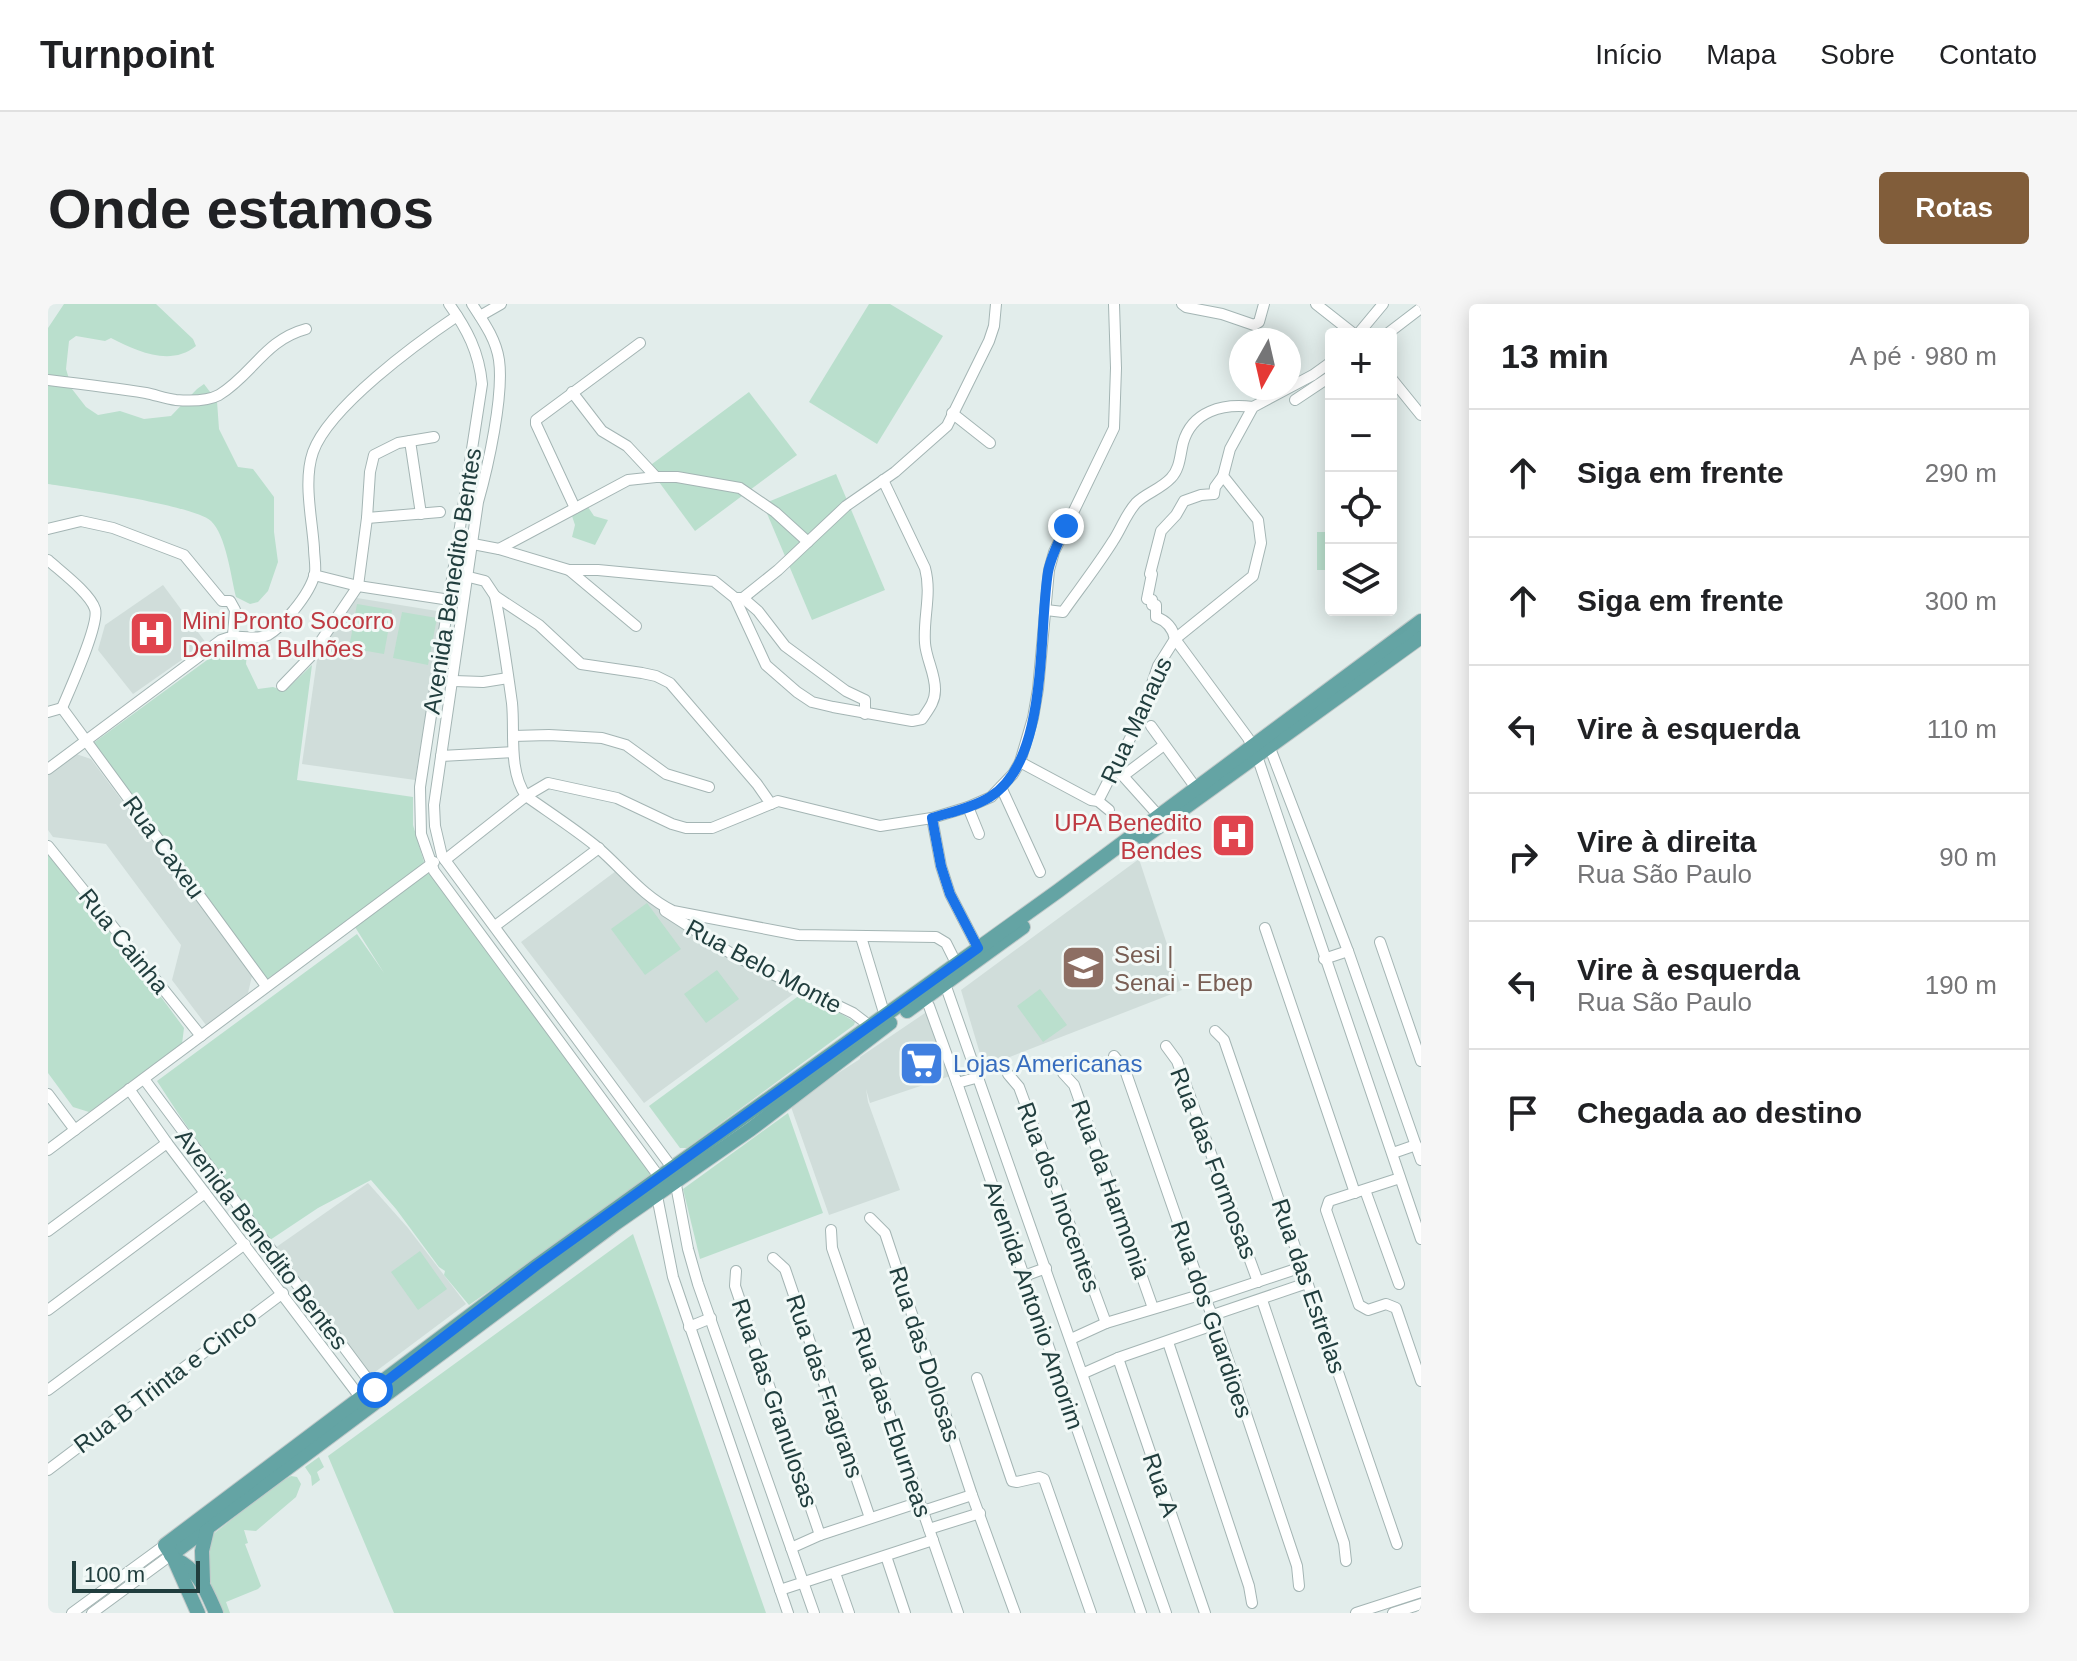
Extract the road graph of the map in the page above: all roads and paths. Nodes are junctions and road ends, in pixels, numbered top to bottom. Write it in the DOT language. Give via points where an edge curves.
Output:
graph roads {
  1 [pos="449,304"];
  2 [pos="472,304"];
  3 [pos="501,304"];
  4 [pos="996,304"];
  5 [pos="1114,304"];
  6 [pos="1182,304"];
  7 [pos="1264,304"];
  8 [pos="1316,304"];
  9 [pos="1383,304"];
  10 [pos="1421,308"];
  11 [pos="457,316"];
  12 [pos="480,316"];
  13 [pos="1348,328"];
  14 [pos="1361,328"];
  15 [pos="1395,328"];
  16 [pos="306,329"];
  17 [pos="640,343"];
  18 [pos="1325,366"];
  19 [pos="48,380"];
  20 [pos="1325,380"];
  21 [pos="1397,385"];
  22 [pos="572,392"];
  23 [pos="1301,396"];
  24 [pos="1253,407"];
  25 [pos="952,413"];
  26 [pos="1421,415"];
  27 [pos="434,437"];
  28 [pos="410,441"];
  29 [pos="990,443"];
  30 [pos="1223,476"];
  31 [pos="656,477"];
  32 [pos="883,480"];
  33 [pos="464,500"];
  34 [pos="478,502"];
  35 [pos="575,508"];
  36 [pos="440,512"];
  37 [pos="421,514"];
  38 [pos="367,518"];
  39 [pos="48,529"];
  40 [pos="808,542"];
  41 [pos="473,544"];
  42 [pos="499,549"];
  43 [pos="48,560"];
  44 [pos="569,570"];
  45 [pos="314,575"];
  46 [pos="469,577"];
  47 [pos="358,586"];
  48 [pos="495,596"];
  49 [pos="739,598"];
  50 [pos="450,600"];
  51 [pos="1046,610"];
  52 [pos="1421,621"];
  53 [pos="636,626"];
  54 [pos="233,635"];
  55 [pos="1421,637"];
  56 [pos="1175,639"];
  57 [pos="508,678"];
  58 [pos="454,681"];
  59 [pos="282,686"];
  60 [pos="62,708"];
  61 [pos="48,712"];
  62 [pos="865,714"];
  63 [pos="1151,726"];
  64 [pos="513,736"];
  65 [pos="85,741"];
  66 [pos="1164,745"];
  67 [pos="1261,747"];
  68 [pos="513,752"];
  69 [pos="441,756"];
  70 [pos="1020,762"];
  71 [pos="48,769"];
  72 [pos="1119,773"];
  73 [pos="709,787"];
  74 [pos="1001,787"];
  75 [pos="1196,788"];
  76 [pos="526,796"];
  77 [pos="1098,801"];
  78 [pos="771,804"];
  79 [pos="968,807"];
  80 [pos="1109,810"];
  81 [pos="1158,815"];
  82 [pos="932,818"];
  83 [pos="979,834"];
  84 [pos="48,846"];
  85 [pos="599,848"];
  86 [pos="443,858"];
  87 [pos="431,864"];
  88 [pos="1040,872"];
  89 [pos="658,904"];
  90 [pos="495,926"];
  91 [pos="1265,928"];
  92 [pos="861,937"];
  93 [pos="1380,942"];
  94 [pos="978,948"];
  95 [pos="1348,951"];
  96 [pos="1324,959"];
  97 [pos="956,963"];
  98 [pos="943,979"];
  99 [pos="266,986"];
  100 [pos="922,994"];
  101 [pos="885,1016"];
  102 [pos="870,1026"];
  103 [pos="1215,1031"];
  104 [pos="201,1036"];
  105 [pos="1166,1046"];
  106 [pos="1114,1056"];
  107 [pos="1421,1061"];
  108 [pos="1063,1073"];
  109 [pos="1008,1074"];
  110 [pos="979,1077"];
  111 [pos="144,1079"];
  112 [pos="957,1083"];
  113 [pos="129,1089"];
  114 [pos="48,1094"];
  115 [pos="75,1130"];
  116 [pos="167,1143"];
  117 [pos="1416,1145"];
  118 [pos="48,1150"];
  119 [pos="1393,1153"];
  120 [pos="1421,1160"];
  121 [pos="674,1176"];
  122 [pos="660,1178"];
  123 [pos="1400,1178"];
  124 [pos="1360,1192"];
  125 [pos="205,1193"];
  126 [pos="657,1196"];
  127 [pos="237,1207"];
  128 [pos="224,1218"];
  129 [pos="870,1218"];
  130 [pos="831,1230"];
  131 [pos="48,1231"];
  132 [pos="1421,1239"];
  133 [pos="245,1244"];
  134 [pos="773,1258"];
  135 [pos="1302,1267"];
  136 [pos="1046,1268"];
  137 [pos="736,1271"];
  138 [pos="1024,1276"];
  139 [pos="1258,1282"];
  140 [pos="1307,1283"];
  141 [pos="1399,1284"];
  142 [pos="283,1293"];
  143 [pos="1205,1296"];
  144 [pos="1262,1300"];
  145 [pos="1153,1308"];
  146 [pos="48,1310"];
  147 [pos="711,1318"];
  148 [pos="1215,1320"];
  149 [pos="1106,1323"];
  150 [pos="689,1327"];
  151 [pos="1071,1339"];
  152 [pos="1168,1342"];
  153 [pos="1118,1358"];
  154 [pos="1084,1373"];
  155 [pos="977,1378"];
  156 [pos="1421,1381"];
  157 [pos="48,1390"];
  158 [pos="378,1394"];
  159 [pos="365,1403"];
  160 [pos="1112,1461"];
  161 [pos="1091,1468"];
  162 [pos="48,1470"];
  163 [pos="972,1495"];
  164 [pos="922,1506"];
  165 [pos="980,1513"];
  166 [pos="870,1518"];
  167 [pos="207,1530"];
  168 [pos="820,1535"];
  169 [pos="931,1535"];
  170 [pos="1397,1544"];
  171 [pos="791,1548"];
  172 [pos="170,1553"];
  173 [pos="886,1556"];
  174 [pos="1346,1561"];
  175 [pos="835,1573"];
  176 [pos="202,1581"];
  177 [pos="803,1583"];
  178 [pos="185,1584"];
  179 [pos="1299,1586"];
  180 [pos="780,1590"];
  181 [pos="1421,1592"];
  182 [pos="1252,1603"];
  183 [pos="1421,1604"];
  184 [pos="72,1613"];
  185 [pos="92,1613"];
  186 [pos="198,1613"];
  187 [pos="216,1613"];
  188 [pos="788,1613"];
  189 [pos="814,1613"];
  190 [pos="849,1613"];
  191 [pos="905,1613"];
  192 [pos="958,1613"];
  193 [pos="1015,1613"];
  194 [pos="1091,1613"];
  195 [pos="1141,1613"];
  196 [pos="1166,1613"];
  197 [pos="1205,1613"];
  198 [pos="1356,1613"];
  199 [pos="1393,1613"];
  1 -- 11 [label="street, Avenida Benedito Bentes"];
  2 -- 12 [label="street, Avenida Benedito Bentes"];
  3 -- 12 [label="street"];
  4 -- 25 [label="street" via="989,341"];
  5 -- 51 [label="street" via="1114,428 1054,552"];
  6 -- 7 [label="street" via="1254,325"];
  8 -- 13 [label="street"];
  9 -- 14 [label="street"];
  10 -- 15 [label="street"];
  11 -- 33 [label="street, Avenida Benedito Bentes" via="477,353 482,384"];
  11 -- 45 [label="street" via="338,411 323,432 308,474"];
  12 -- 34 [label="street, Avenida Benedito Bentes" via="499,359 499,383"];
  16 -- 19 [label="street" via="275,342 217,396 175,400"];
  17 -- 22 [label="street"];
  18 -- 24 [label="street"];
  20 -- 23 [label="street"];
  21 -- 26 [label="street"];
  22 -- 31 [label="street" via="602,431 627,446"];
  22 -- 35 [label="street" via="535,422"];
  24 -- 30 [label="street" via="1230,449"];
  24 -- 51 [label="street" via="1220,406 1199,418 1169,481 1136,503 1063,612"];
  25 -- 29 [label="street"];
  25 -- 32 [label="street" via="947,426"];
  27 -- 28 [label="street"];
  28 -- 37 [label="street"];
  28 -- 38 [label="street" via="374,455"];
  30 -- 56 [label="street" via="1258,520 1257,562 1249,581"];
  30 -- 56 [label="street" via="1214,494 1184,501 1161,531 1147,599"];
  31 -- 35 [label="street" via="628,480"];
  31 -- 40 [label="street" via="740,488"];
  32 -- 40 [label="street"];
  32 -- 62 [label="street" via="925,568 929,595 924,641 936,687 922,719"];
  33 -- 34 [label="street"];
  33 -- 50 [label="street, Avenida Benedito Bentes"];
  34 -- 41 [label="street, Avenida Benedito Bentes"];
  35 -- 42 [label="street"];
  36 -- 37 [label="street"];
  37 -- 38 [label="street"];
  38 -- 47 [label="street"];
  39 -- 54 [label="street" via="81,521 184,555 222,601 230,601 235,610"];
  40 -- 49 [label="street"];
  41 -- 42 [label="street"];
  41 -- 46 [label="street, Avenida Benedito Bentes"];
  42 -- 44 [label="street"];
  43 -- 60 [label="street" via="91,602 96,614"];
  44 -- 49 [label="street" via="706,579"];
  44 -- 53 [label="street"];
  45 -- 47 [label="street"];
  45 -- 54 [label="street" via="292,613 267,635"];
  46 -- 48 [label="street" via="485,581"];
  46 -- 58 [label="street, Avenida Benedito Bentes"];
  47 -- 50 [label="street"];
  47 -- 59 [label="street" via="310,657"];
  48 -- 57 [label="street"];
  48 -- 78 [label="street" via="539,625 581,664 670,683"];
  49 -- 62 [label="street" via="758,611 785,646 865,700"];
  49 -- 62 [label="street" via="766,665 780,679 812,702"];
  50 -- 87 [label="street, Avenida Benedito Bentes" via="419,800 421,834"];
  51 -- 70 [label="street" via="1036,703"];
  52 -- 67 [label="main road"];
  54 -- 65 [label="street"];
  55 -- 67 [label="main road"];
  56 -- 67 [label="street"];
  56 -- 72 [label="street, Rua Manaus" via="1158,666"];
  57 -- 58 [label="street"];
  57 -- 64 [label="street"];
  58 -- 69 [label="street, Avenida Benedito Bentes"];
  60 -- 61 [label="street"];
  60 -- 65 [label="street, Rua Caxeu"];
  63 -- 66 [label="street"];
  64 -- 68 [label="street"];
  64 -- 73 [label="street" via="602,738 626,745 666,774"];
  65 -- 71 [label="street"];
  65 -- 99 [label="street, Rua Caxeu"];
  66 -- 72 [label="street"];
  66 -- 75 [label="street"];
  67 -- 75 [label="main road"];
  67 -- 95 [label="street"];
  67 -- 96 [label="street"];
  67 -- 98 [label="main road"];
  68 -- 69 [label="street"];
  68 -- 76 [label="street"];
  69 -- 86 [label="street, Avenida Benedito Bentes" via="434,805"];
  70 -- 74 [label="street"];
  70 -- 77 [label="street"];
  72 -- 77 [label="street, Rua Manaus"];
  72 -- 81 [label="street"];
  74 -- 79 [label="street"];
  74 -- 88 [label="street"];
  75 -- 81 [label="main road"];
  76 -- 78 [label="street" via="548,783 563,785 617,798 686,828 712,828"];
  76 -- 85 [label="street, Rua Belo Monte"];
  76 -- 86 [label="street"];
  77 -- 80 [label="street"];
  78 -- 82 [label="street" via="789,802 880,826"];
  79 -- 82 [label="street"];
  79 -- 83 [label="street"];
  81 -- 94 [label="main road"];
  82 -- 94 [label="street" via="950,894"];
  84 -- 104 [label="street, Rua Cainha"];
  85 -- 89 [label="street, Rua Belo Monte"];
  85 -- 90 [label="street"];
  86 -- 87 [label="street"];
  86 -- 90 [label="street, Avenida Benedito Bentes"];
  87 -- 99 [label="street"];
  87 -- 122 [label="street, Avenida Benedito Bentes"];
  89 -- 92 [label="street" via="798,935"];
  89 -- 102 [label="street, Rua Belo Monte" via="735,956"];
  90 -- 121 [label="street, Avenida Benedito Bentes"];
  91 -- 124 [label="street"];
  92 -- 97 [label="street" via="940,938"];
  92 -- 101 [label="street"];
  93 -- 107 [label="street"];
  94 -- 97 [label="main road"];
  95 -- 96 [label="street"];
  95 -- 117 [label="street"];
  96 -- 119 [label="street"];
  97 -- 98 [label="main road"];
  98 -- 100 [label="main road"];
  98 -- 110 [label="street, Avenida Antonio Amorim"];
  99 -- 104 [label="street"];
  100 -- 101 [label="main road"];
  100 -- 112 [label="street, Avenida Antonio Amorim"];
  100 -- 121 [label="main road" via="751,1129"];
  101 -- 102 [label="main road"];
  102 -- 121 [label="main road"];
  103 -- 135 [label="street, Rua das Estrelas" via="1224,1040"];
  104 -- 111 [label="street"];
  105 -- 139 [label="street, Rua das Formosas" via="1177,1061"];
  106 -- 143 [label="street, Rua dos Guardioes" via="1125,1070"];
  108 -- 145 [label="street, Rua da Harmonia" via="1074,1085"];
  109 -- 149 [label="street, Rua dos Inocentes" via="1019,1087"];
  110 -- 112 [label="street"];
  110 -- 136 [label="street, Avenida Antonio Amorim"];
  111 -- 113 [label="street"];
  111 -- 127 [label="street, Avenida Benedito Bentes"];
  112 -- 138 [label="street, Avenida Antonio Amorim"];
  113 -- 115 [label="street"];
  113 -- 116 [label="street, Avenida Benedito Bentes"];
  114 -- 115 [label="street"];
  115 -- 118 [label="street"];
  116 -- 125 [label="street, Avenida Benedito Bentes"];
  116 -- 131 [label="street"];
  117 -- 119 [label="street"];
  117 -- 120 [label="street"];
  119 -- 123 [label="street"];
  121 -- 122 [label="main road"];
  121 -- 126 [label="main road"];
  121 -- 147 [label="street" via="691,1261"];
  122 -- 126 [label="street"];
  122 -- 158 [label="main road" via="536,1266"];
  123 -- 124 [label="street"];
  123 -- 132 [label="street"];
  124 -- 141 [label="street"];
  124 -- 156 [label="street" via="1325,1207 1359,1305 1368,1310 1386,1304 1396,1308"];
  125 -- 128 [label="street, Avenida Benedito Bentes"];
  125 -- 146 [label="street"];
  126 -- 150 [label="street"];
  126 -- 158 [label="main road"];
  127 -- 128 [label="street"];
  127 -- 158 [label="street, Avenida Benedito Bentes"];
  128 -- 133 [label="street, Avenida Benedito Bentes"];
  129 -- 163 [label="street, Rua das Dolosas" via="885,1233"];
  130 -- 164 [label="street, Rua das Eburneas" via="832,1248"];
  133 -- 142 [label="street, Avenida Benedito Bentes"];
  133 -- 157 [label="street"];
  134 -- 166 [label="street, Rua das Fragrans" via="785,1269"];
  135 -- 139 [label="street, Avenida Antonio Amorim"];
  135 -- 140 [label="street, Rua das Estrelas"];
  136 -- 138 [label="street"];
  136 -- 151 [label="street, Avenida Antonio Amorim"];
  137 -- 168 [label="street, Rua das Granulosas" via="735,1286"];
  138 -- 161 [label="street, Avenida Antonio Amorim" via="1044,1350"];
  139 -- 143 [label="street, Avenida Antonio Amorim"];
  140 -- 144 [label="street, Avenida Antonio Amorim"];
  140 -- 170 [label="street, Rua das Estrelas"];
  142 -- 159 [label="street, Avenida Benedito Bentes"];
  142 -- 162 [label="street, Rua B Trinta e Cinco"];
  143 -- 145 [label="street, Avenida Antonio Amorim"];
  143 -- 148 [label="street, Rua dos Guardioes"];
  144 -- 148 [label="street, Avenida Antonio Amorim"];
  144 -- 174 [label="street"];
  145 -- 149 [label="street, Avenida Antonio Amorim"];
  147 -- 150 [label="street"];
  147 -- 171 [label="street"];
  148 -- 152 [label="street, Avenida Antonio Amorim"];
  148 -- 179 [label="street, Rua dos Guardioes" via="1297,1566"];
  149 -- 151 [label="street, Avenida Antonio Amorim"];
  150 -- 180 [label="street"];
  151 -- 154 [label="street, Avenida Antonio Amorim"];
  152 -- 153 [label="street, Avenida Antonio Amorim"];
  152 -- 182 [label="street"];
  153 -- 154 [label="street, Avenida Antonio Amorim"];
  153 -- 197 [label="street, Rua A"];
  154 -- 160 [label="street, Avenida Antonio Amorim"];
  155 -- 194 [label="street" via="1012,1481 1043,1478"];
  158 -- 159 [label="main road"];
  159 -- 167 [label="main road"];
  159 -- 172 [label="main road"];
  160 -- 161 [label="street"];
  160 -- 196 [label="street, Avenida Antonio Amorim"];
  161 -- 195 [label="street, Avenida Antonio Amorim"];
  163 -- 164 [label="street"];
  163 -- 165 [label="street, Rua das Dolosas"];
  164 -- 166 [label="street, Rua das Granulosas"];
  164 -- 169 [label="street, Rua das Eburneas"];
  165 -- 169 [label="street"];
  165 -- 193 [label="street, Rua das Dolosas"];
  166 -- 168 [label="street, Rua das Granulosas"];
  167 -- 172 [label="main road"];
  167 -- 176 [label="main road"];
  168 -- 171 [label="street, Rua das Granulosas"];
  169 -- 173 [label="street"];
  169 -- 192 [label="street, Rua das Eburneas"];
  171 -- 177 [label="street"];
  172 -- 176 [label="main road"];
  172 -- 178 [label="main road"];
  172 -- 184 [label="street"];
  172 -- 185 [label="street"];
  173 -- 175 [label="street"];
  173 -- 191 [label="street"];
  175 -- 177 [label="street"];
  175 -- 190 [label="street"];
  176 -- 178 [label="main road" via="190,1577"];
  176 -- 187 [label="main road"];
  177 -- 180 [label="street"];
  177 -- 189 [label="street"];
  178 -- 186 [label="main road"];
  180 -- 188 [label="street"];
  181 -- 198 [label="street"];
  183 -- 199 [label="street"];
}
